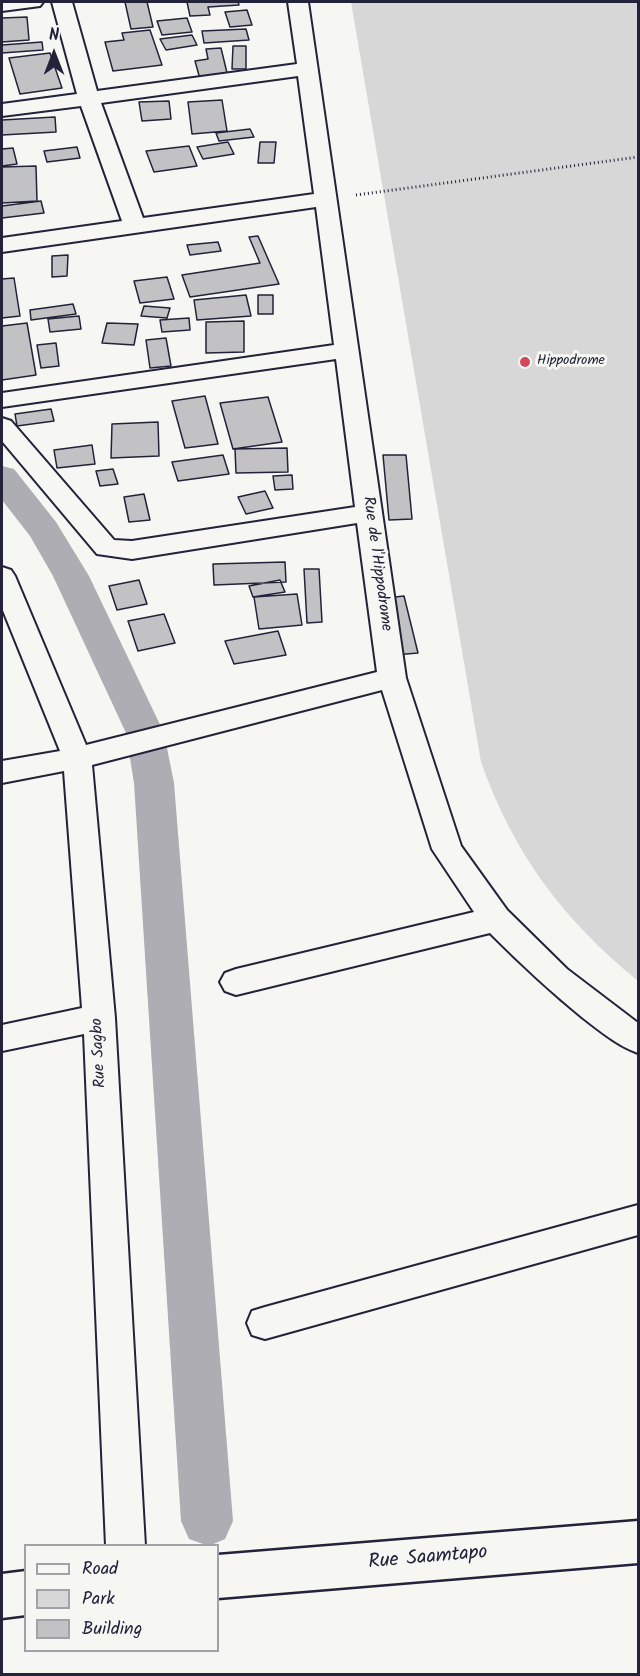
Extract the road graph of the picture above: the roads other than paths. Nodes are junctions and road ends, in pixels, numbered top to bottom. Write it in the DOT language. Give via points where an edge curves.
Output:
graph roads {
  1 [pos="33,2"];
  2 [pos="62,2"];
  3 [pos="298,2"];
  4 [pos="2,5"];
  5 [pos="308,69"];
  6 [pos="89,99"];
  7 [pos="2,110"];
  8 [pos="326,199"];
  9 [pos="135,227"];
  10 [pos="2,245"];
  11 [pos="346,350"];
  12 [pos="2,400"];
  13 [pos="2,426"];
  14 [pos="369,513"];
  15 [pos="2,576"];
  16 [pos="392,678"];
  17 [pos="76,758"];
  18 [pos="2,772"];
  19 [pos="496,919"];
  20 [pos="236,982"];
  21 [pos="99,1018"];
  22 [pos="2,1038"];
  23 [pos="639,1040"];
  24 [pos="639,1220"];
  25 [pos="265,1323"];
  26 [pos="639,1542"];
  27 [pos="126,1544"];
  28 [pos="219,1577"];
  29 [pos="24,1593"];
  30 [pos="2,1596"];
  1 -- 4 [label="street"];
  2 -- 6 [label="street"];
  3 -- 5 [label="street, Rue de l'Hippodrome"];
  5 -- 6 [label="street"];
  5 -- 8 [label="street, Rue de l'Hippodrome"];
  6 -- 7 [label="street"];
  6 -- 9 [label="street"];
  8 -- 9 [label="street"];
  8 -- 11 [label="street, Rue de l'Hippodrome"];
  9 -- 10 [label="street"];
  11 -- 12 [label="street"];
  11 -- 14 [label="street, Rue de l'Hippodrome"];
  13 -- 14 [label="street" via="106,548 114,550"];
  14 -- 16 [label="street, Rue de l'Hippodrome"];
  15 -- 17 [label="street, Rue Sagbo"];
  16 -- 17 [label="street"];
  16 -- 19 [label="street, Rue de l'Hippodrome" via="447,849"];
  17 -- 18 [label="street"];
  17 -- 21 [label="street, Rue Sagbo"];
  19 -- 20 [label="street"];
  19 -- 23 [label="street, Rue de l'Hippodrome" via="556,978"];
  21 -- 22 [label="street"];
  21 -- 27 [label="street, Rue Sagbo"];
  24 -- 25 [label="street"];
  26 -- 28 [label="main road, Rue Saamtapo"];
  29 -- 30 [label="main road"];
}
